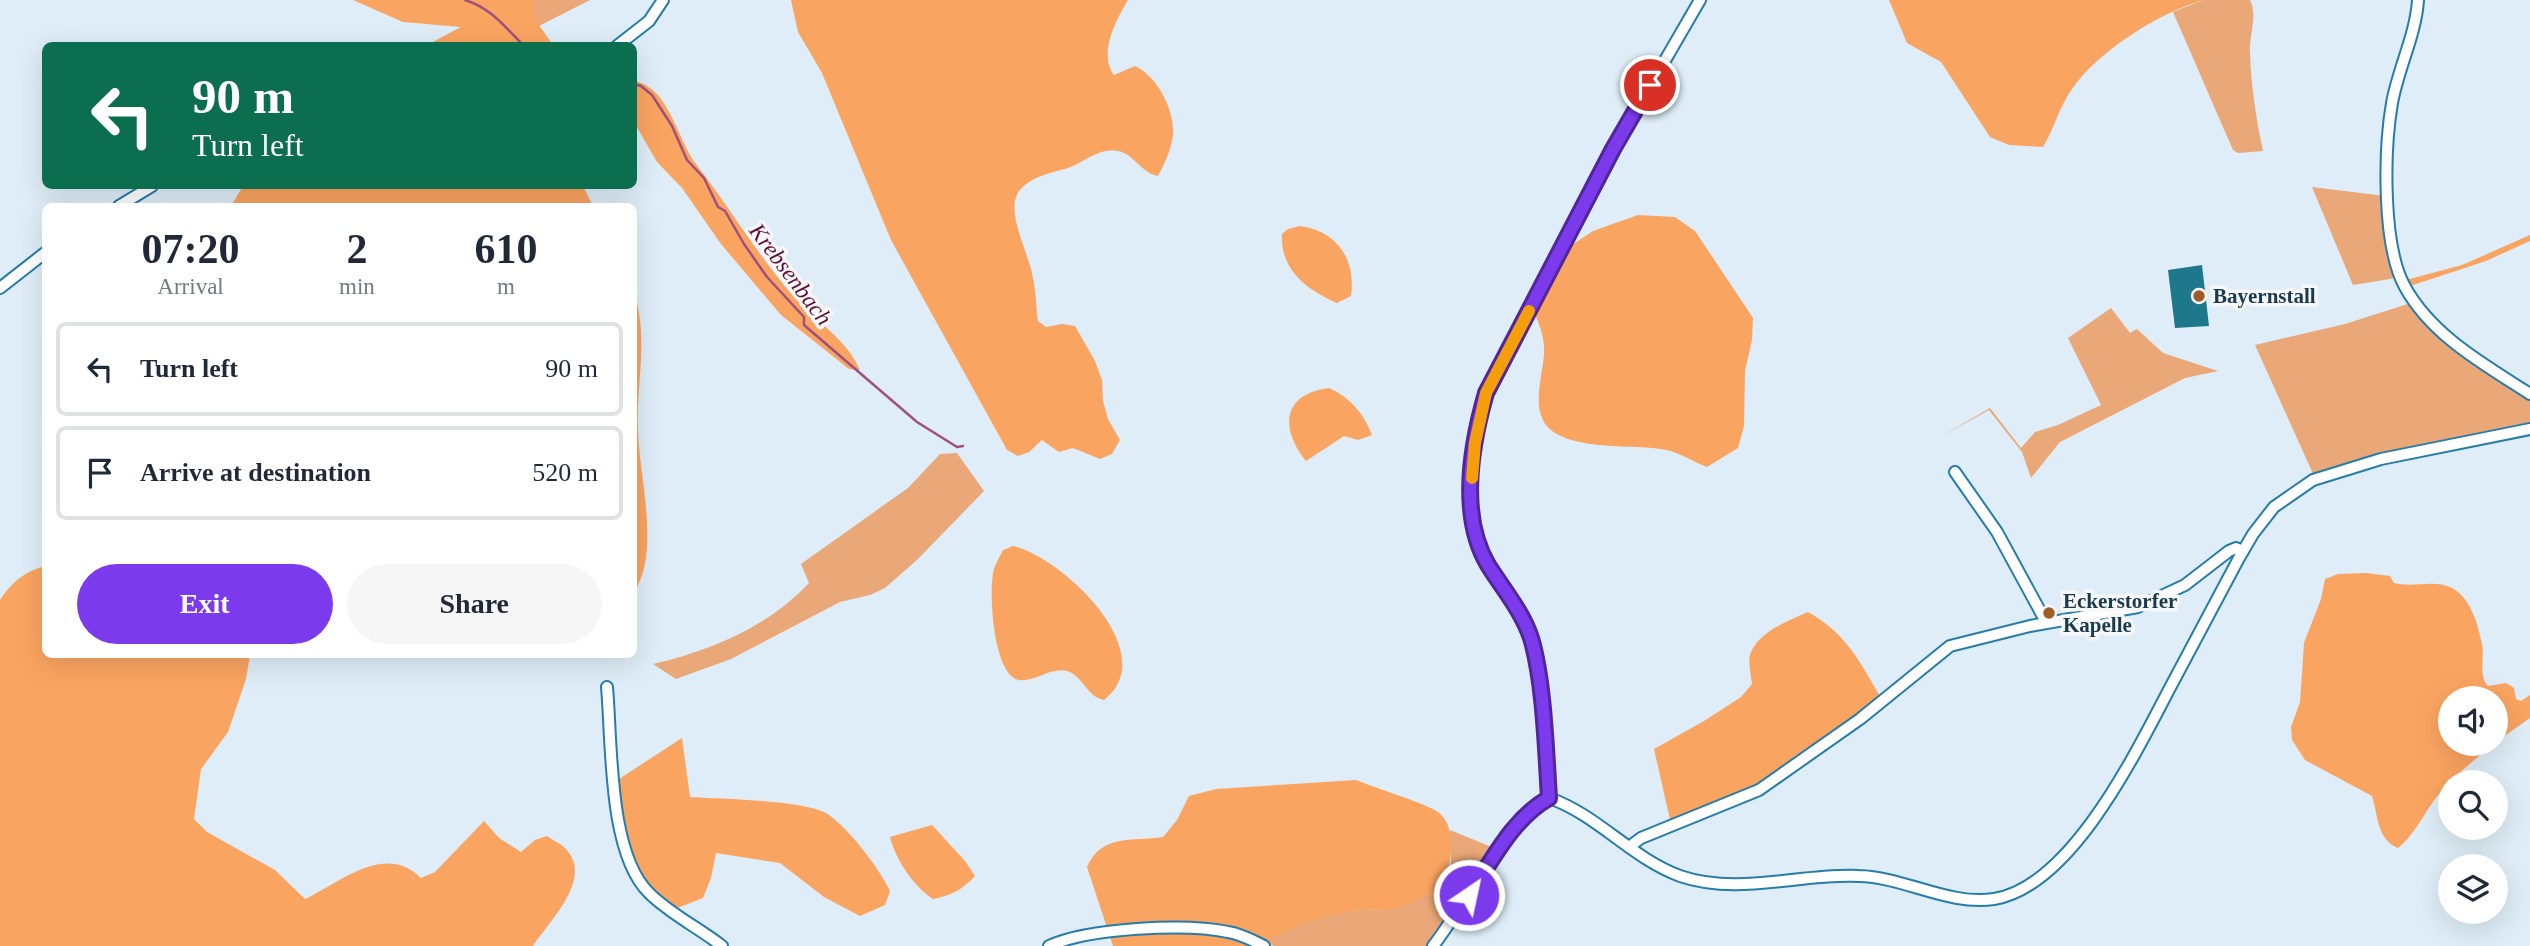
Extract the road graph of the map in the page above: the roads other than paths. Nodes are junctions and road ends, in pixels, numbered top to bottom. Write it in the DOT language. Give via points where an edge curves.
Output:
graph roads {
  1 [pos="663,0"];
  2 [pos="1700,0"];
  3 [pos="2418,0"];
  4 [pos="622,42"];
  5 [pos="147,189"];
  6 [pos="124,203"];
  7 [pos="42,255"];
  8 [pos="0,288"];
  9 [pos="2530,394"];
  10 [pos="2530,429"];
  11 [pos="1955,472"];
  12 [pos="2243,551"];
  13 [pos="2046,622"];
  14 [pos="607,687"];
  15 [pos="1549,798"];
  16 [pos="1629,847"];
  17 [pos="722,946"];
  18 [pos="1049,946"];
  19 [pos="1264,946"];
  20 [pos="1433,946"];
  1 -- 4 [label="street" via="649,21"];
  2 -- 15 [label="street" via="1613,149 1486,393 1480,416 1472,486 1474,532 1530,636"];
  3 -- 9 [label="street" via="2392,103 2387,149 2389,212 2401,277 2411,296 2446,335"];
  5 -- 6 [label="street"];
  7 -- 8 [label="street"];
  10 -- 12 [label="street" via="2381,459 2313,480 2274,507"];
  11 -- 13 [label="street" via="1997,532"];
  12 -- 13 [label="street" via="2229,551 2185,585 2138,607"];
  12 -- 16 [label="street" via="2129,765 2093,822 2058,861 2010,894 1973,900 1854,875 1708,882 1669,871"];
  13 -- 16 [label="street" via="1943,650 1860,719 1759,790"];
  14 -- 17 [label="street" via="618,813 628,864 649,893"];
  15 -- 16 [label="street" via="1585,814"];
  15 -- 20 [label="street" via="1532,807 1515,826"];
  18 -- 19 [label="street" via="1116,931 1207,929 1242,935"];
}
